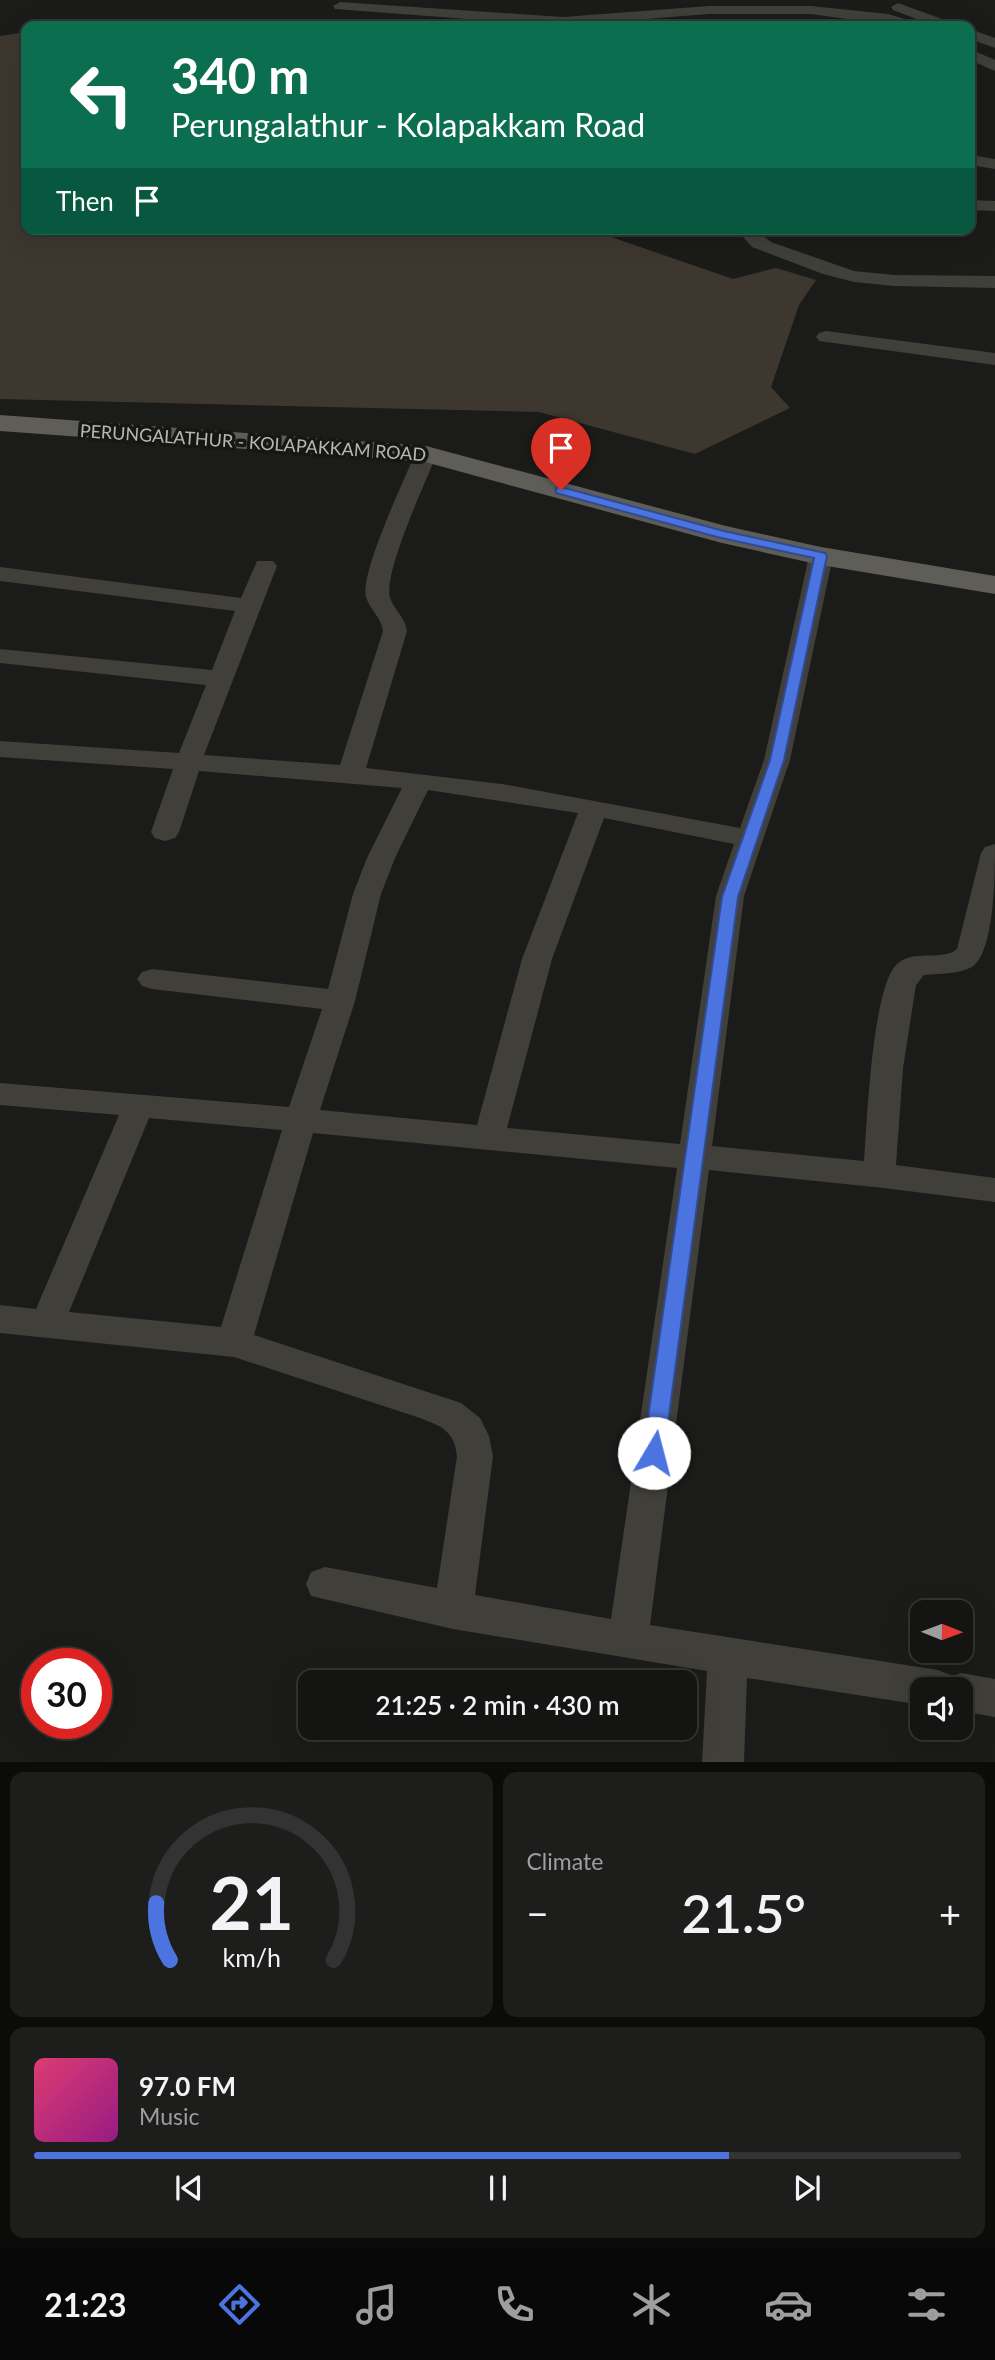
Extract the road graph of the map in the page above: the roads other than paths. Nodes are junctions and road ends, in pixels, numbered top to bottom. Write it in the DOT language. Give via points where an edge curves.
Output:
graph roads {
  1 [pos="463,0"];
  2 [pos="793,0"];
  3 [pos="880,0"];
  4 [pos="338,3"];
  5 [pos="754,10"];
  6 [pos="811,10"];
  7 [pos="454,14"];
  8 [pos="649,14"];
  9 [pos="331,21"];
  10 [pos="757,21"];
  11 [pos="869,21"];
  12 [pos="935,21"];
  13 [pos="975,36"];
  14 [pos="995,43"];
  15 [pos="975,56"];
  16 [pos="995,66"];
  17 [pos="975,161"];
  18 [pos="995,163"];
  19 [pos="975,205"];
  20 [pos="995,206"];
  21 [pos="747,235"];
  22 [pos="995,282"];
  23 [pos="826,337"];
  24 [pos="995,359"];
  25 [pos="0,424"];
  26 [pos="426,454"];
  27 [pos="821,556"];
  28 [pos="265,566"];
  29 [pos="0,574"];
  30 [pos="995,585"];
  31 [pos="250,606"];
  32 [pos="0,656"];
  33 [pos="222,679"];
  34 [pos="0,750"];
  35 [pos="189,761"];
  36 [pos="350,776"];
  37 [pos="419,781"];
  38 [pos="594,808"];
  39 [pos="165,832"];
  40 [pos="749,838"];
  41 [pos="995,853"];
  42 [pos="152,979"];
  43 [pos="340,1001"];
  44 [pos="0,1094"];
  45 [pos="139,1104"];
  46 [pos="300,1122"];
  47 [pos="489,1138"];
  48 [pos="694,1158"];
  49 [pos="879,1173"];
  50 [pos="995,1190"];
  51 [pos="0,1319"];
  52 [pos="47,1324"];
  53 [pos="234,1343"];
  54 [pos="325,1584"];
  55 [pos="453,1611"];
  56 [pos="628,1641"];
  57 [pos="728,1656"];
  58 [pos="910,1685"];
  59 [pos="973,1694"];
  60 [pos="995,1698"];
  61 [pos="723,1762"];
  1 -- 7 [label="street"];
  2 -- 6 [label="street"];
  3 -- 12 [label="street"];
  4 -- 7 [label="street"];
  4 -- 9 [label="street"];
  5 -- 6 [label="street"];
  5 -- 8 [label="street"];
  5 -- 10 [label="street"];
  6 -- 11 [label="street"];
  7 -- 8 [label="street"];
  13 -- 14 [label="street"];
  15 -- 16 [label="street"];
  17 -- 18 [label="street"];
  19 -- 20 [label="street"];
  21 -- 22 [label="street" via="757,243 834,272"];
  23 -- 24 [label="street"];
  25 -- 26 [label="main road, PERUNGALATHUR - KOLAPAKKAM ROAD"];
  26 -- 27 [label="main road, PERUNGALATHUR - KOLAPAKKAM ROAD"];
  26 -- 36 [label="street" via="383,565 378,597 395,631"];
  27 -- 30 [label="main road, PERUNGALATHUR - KOLAPAKKAM ROAD"];
  27 -- 40 [label="street" via="777,760"];
  28 -- 31 [label="street"];
  29 -- 31 [label="street"];
  31 -- 33 [label="street"];
  32 -- 33 [label="street"];
  33 -- 35 [label="street"];
  34 -- 35 [label="street"];
  35 -- 36 [label="street"];
  35 -- 39 [label="street"];
  36 -- 37 [label="street"];
  37 -- 38 [label="street"];
  37 -- 43 [label="street" via="368,894"];
  38 -- 40 [label="street"];
  38 -- 47 [label="street" via="537,960"];
  40 -- 48 [label="street" via="730,897"];
  41 -- 49 [label="street" via="971,953 956,964 918,967 908,972 902,985 889,1055"];
  42 -- 43 [label="street"];
  43 -- 46 [label="street"];
  44 -- 45 [label="street"];
  45 -- 46 [label="street"];
  45 -- 52 [label="street"];
  46 -- 47 [label="street"];
  46 -- 53 [label="street"];
  47 -- 48 [label="street"];
  48 -- 49 [label="street"];
  48 -- 56 [label="street"];
  49 -- 50 [label="street"];
  51 -- 52 [label="street"];
  52 -- 53 [label="street"];
  53 -- 55 [label="street" via="430,1406 467,1427 474,1438 475,1456"];
  54 -- 55 [label="street"];
  55 -- 56 [label="street"];
  56 -- 57 [label="street"];
  57 -- 58 [label="street"];
  57 -- 61 [label="street"];
  59 -- 60 [label="street"];
}
